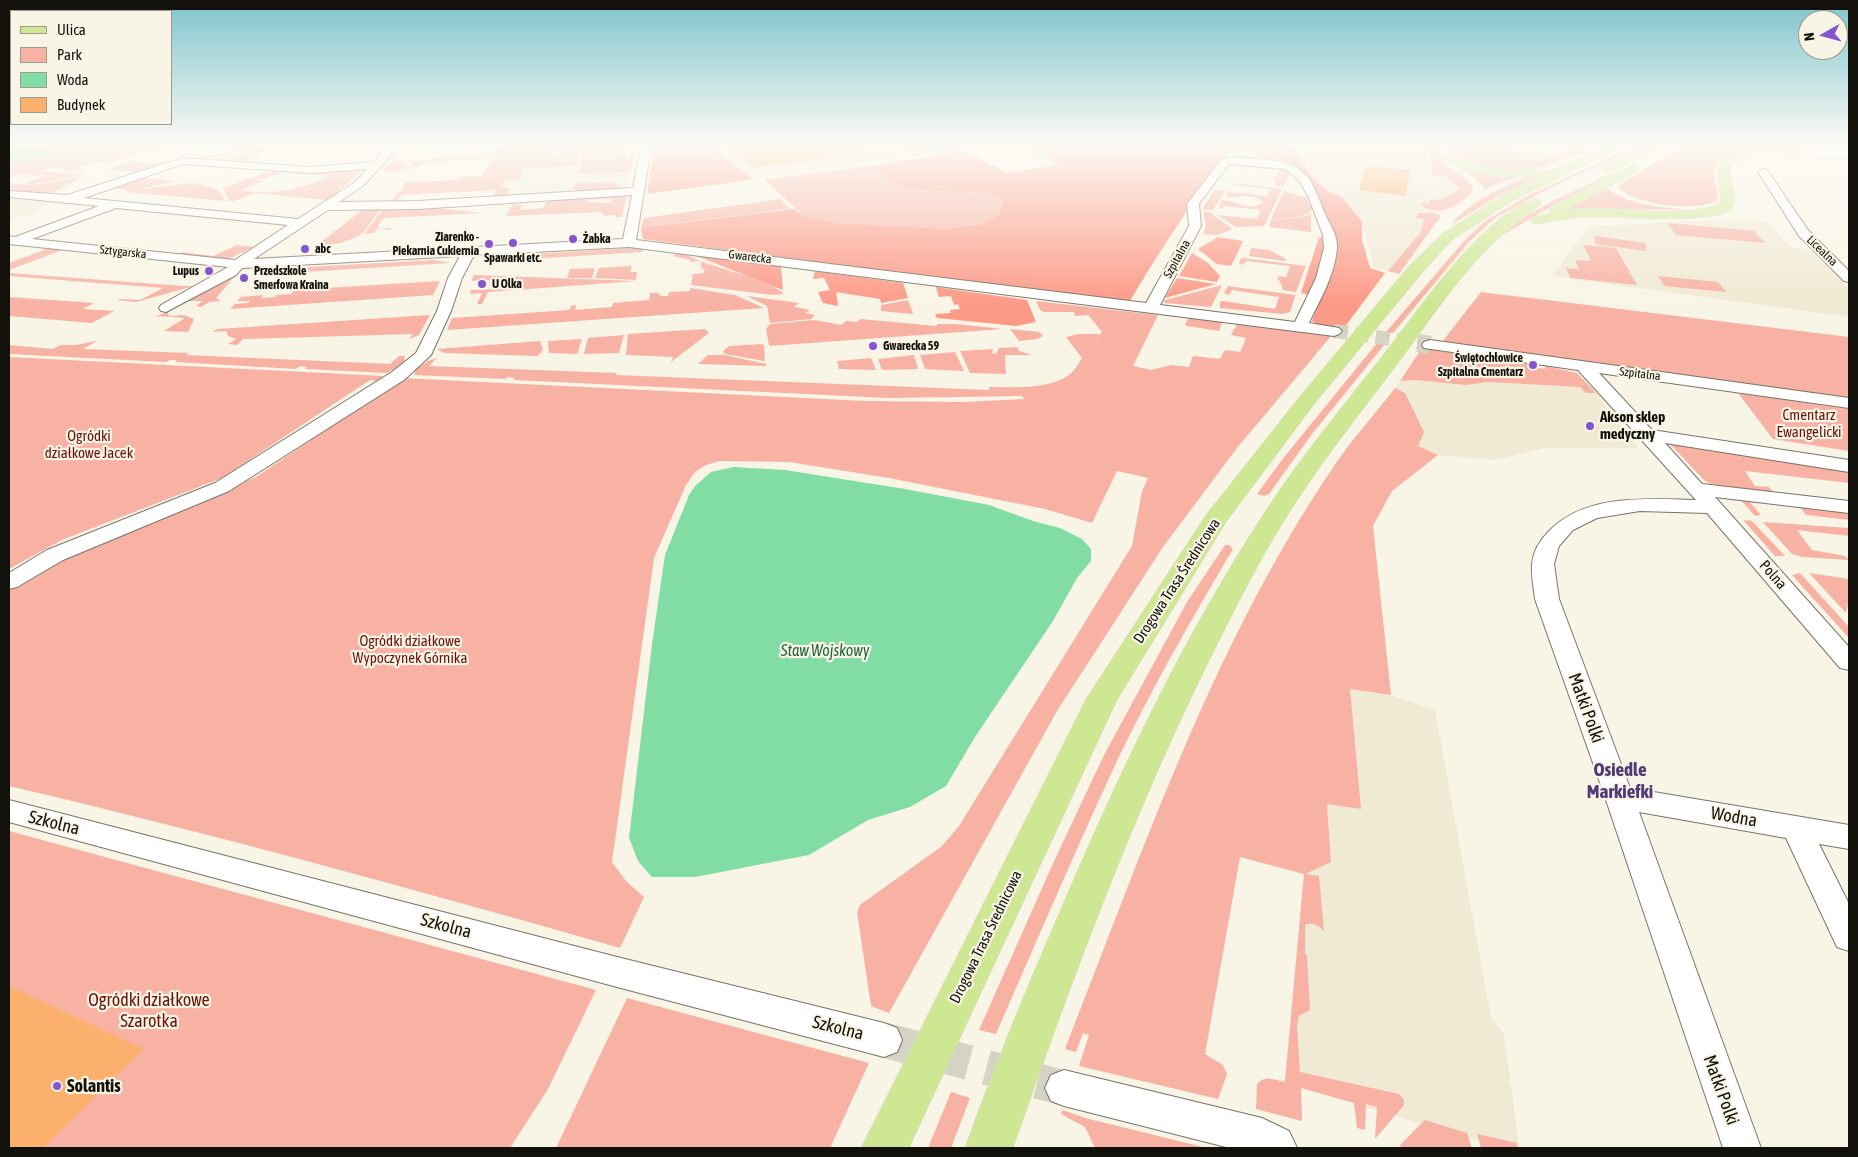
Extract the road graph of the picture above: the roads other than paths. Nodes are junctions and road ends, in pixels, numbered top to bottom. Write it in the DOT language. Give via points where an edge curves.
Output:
graph roads {
  1 [pos="44,197"];
  2 [pos="74,197"];
  3 [pos="340,197"];
  4 [pos="524,197"];
  5 [pos="637,197"];
  6 [pos="1198,197"];
  7 [pos="1314,197"];
  8 [pos="1511,197"];
  9 [pos="1545,197"];
  10 [pos="1592,197"];
  11 [pos="1728,197"];
  12 [pos="1779,197"];
  13 [pos="68,199"];
  14 [pos="1632,199"];
  15 [pos="1726,203"];
  16 [pos="116,205"];
  17 [pos="326,206"];
  18 [pos="1537,220"];
  19 [pos="1445,221"];
  20 [pos="300,223"];
  21 [pos="12,240"];
  22 [pos="629,243"];
  23 [pos="469,252"];
  24 [pos="1832,261"];
  25 [pos="1849,263"];
  26 [pos="238,264"];
  27 [pos="1460,268"];
  28 [pos="1416,269"];
  29 [pos="1849,278"];
  30 [pos="166,308"];
  31 [pos="1150,309"];
  32 [pos="1300,326"];
  33 [pos="1334,331"];
  34 [pos="1430,344"];
  35 [pos="1584,367"];
  36 [pos="1849,403"];
  37 [pos="1646,435"];
  38 [pos="1849,466"];
  39 [pos="1704,498"];
  40 [pos="1849,507"];
  41 [pos="9,582"];
  42 [pos="1849,662"];
  43 [pos="1619,797"];
  44 [pos="9,811"];
  45 [pos="1797,829"];
  46 [pos="1849,837"];
  47 [pos="1849,937"];
  48 [pos="884,1040"];
  49 [pos="1064,1088"];
  50 [pos="885,1148"];
  51 [pos="989,1148"];
  52 [pos="1278,1148"];
  53 [pos="1742,1148"];
  1 -- 13 [label="street"];
  2 -- 13 [label="street"];
  3 -- 17 [label="street"];
  4 -- 17 [label="street" via="386,207"];
  5 -- 22 [label="street"];
  6 -- 31 [label="street, Szpitalna" via="1193,204 1196,226"];
  7 -- 32 [label="street, Szpitalna" via="1331,247 1319,288"];
  8 -- 28 [label="main road, Drogowa Trasa Średnicowa" via="1447,237"];
  9 -- 27 [label="main road" via="1504,222"];
  10 -- 18 [label="main road"];
  11 -- 15 [label="main road"];
  12 -- 24 [label="street, Licealna" via="1803,233"];
  13 -- 16 [label="street"];
  14 -- 15 [label="main road" via="1684,208"];
  15 -- 18 [label="main road" via="1726,207 1720,210 1700,213 1588,212"];
  16 -- 20 [label="street"];
  16 -- 21 [label="street"];
  17 -- 20 [label="street"];
  18 -- 27 [label="main road" via="1494,250"];
  19 -- 28 [label="main road" via="1419,254"];
  20 -- 26 [label="street"];
  21 -- 26 [label="street, Sztygarska"];
  22 -- 23 [label="street, Gwarecka"];
  22 -- 31 [label="street, Gwarecka"];
  23 -- 26 [label="street, Gwarecka"];
  23 -- 41 [label="street" via="423,355 398,376 222,487 55,555"];
  24 -- 25 [label="street"];
  24 -- 29 [label="street, Licealna"];
  26 -- 30 [label="street" via="231,272"];
  27 -- 51 [label="main road" via="1316,456 1278,510 1234,584 1168,710 1108,843 1042,1002"];
  28 -- 50 [label="main road, Drogowa Trasa Średnicowa" via="1308,399 1215,520 1102,699"];
  31 -- 32 [label="street"];
  32 -- 33 [label="street"];
  34 -- 35 [label="street, Szpitalna"];
  35 -- 36 [label="street, Szpitalna"];
  35 -- 37 [label="street, Polna"];
  37 -- 38 [label="street"];
  37 -- 39 [label="street, Polna"];
  39 -- 40 [label="street"];
  39 -- 42 [label="street, Polna"];
  39 -- 43 [label="street, Matki Polki" via="1591,513 1566,526 1550,544 1543,564 1548,599"];
  43 -- 45 [label="street, Wodna"];
  43 -- 53 [label="street, Matki Polki"];
  44 -- 48 [label="street, Szkolna"];
  45 -- 46 [label="street, Wodna"];
  45 -- 47 [label="street"];
  49 -- 52 [label="street" via="1262,1138"];
}
